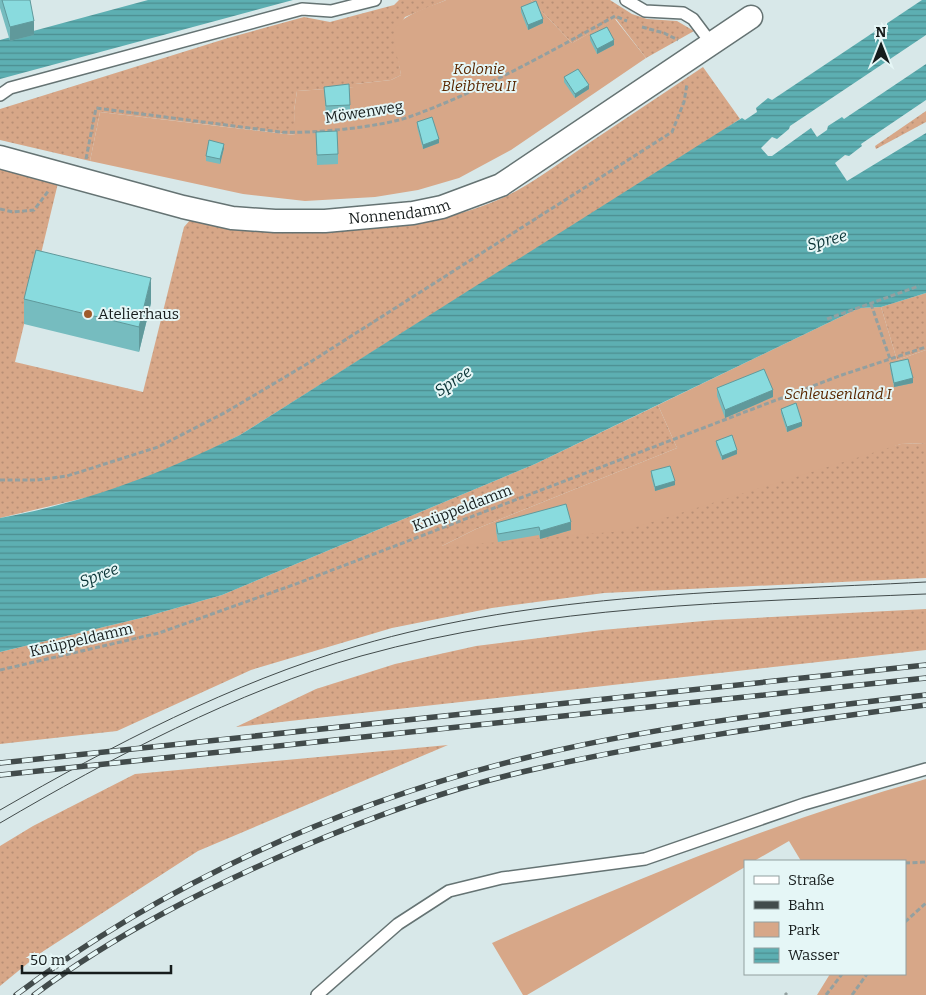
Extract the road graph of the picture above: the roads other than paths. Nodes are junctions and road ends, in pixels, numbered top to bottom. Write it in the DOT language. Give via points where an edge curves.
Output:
graph roads {
  1 [pos="375,0"];
  2 [pos="626,0"];
  3 [pos="751,17"];
  4 [pos="708,38"];
  5 [pos="0,95"];
  6 [pos="0,157"];
  7 [pos="926,769"];
  8 [pos="317,995"];
  1 -- 5 [label="lane" via="331,11 302,9 10,88"];
  2 -- 4 [label="lane" via="645,11 683,13 693,19"];
  3 -- 4 [label="street, Nonnendamm"];
  4 -- 6 [label="street, Nonnendamm" via="686,60 501,185 413,213 325,221 232,218 183,208"];
  7 -- 8 [label="lane" via="804,804 644,859 502,878 449,891 398,924"];
}
